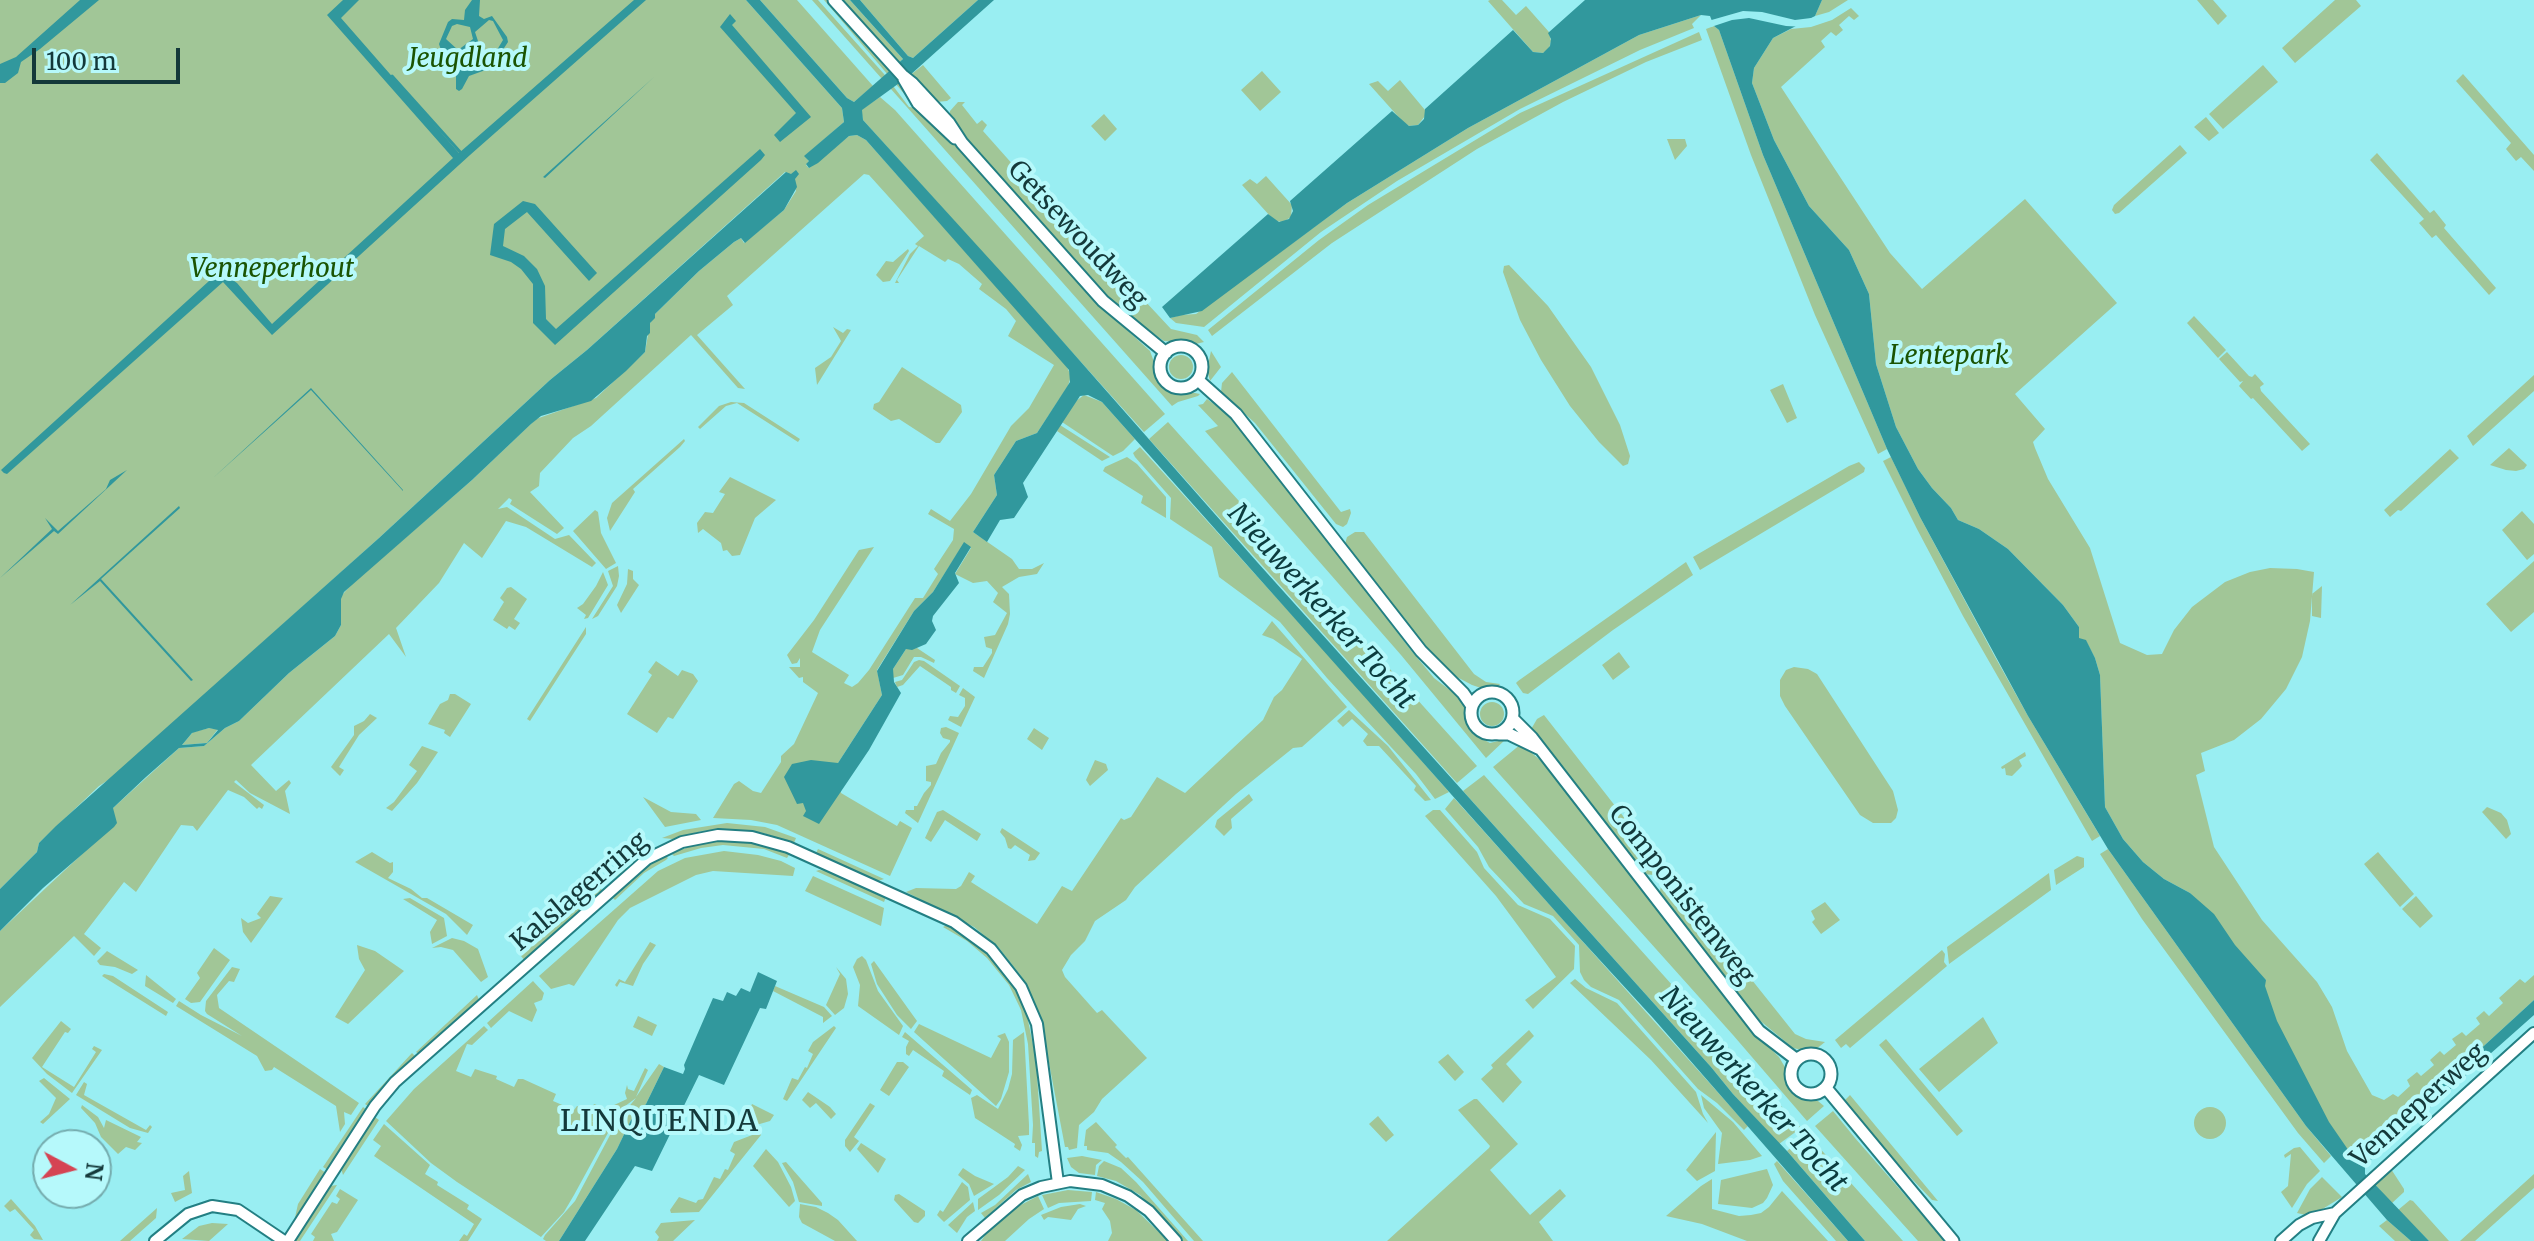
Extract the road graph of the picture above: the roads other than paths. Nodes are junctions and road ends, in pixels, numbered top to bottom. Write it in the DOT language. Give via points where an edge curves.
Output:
graph roads {
  1 [pos="834,0"];
  2 [pos="1166,353"];
  3 [pos="1198,380"];
  4 [pos="1440,671"];
  5 [pos="1481,695"];
  6 [pos="1472,706"];
  7 [pos="1513,719"];
  8 [pos="1499,734"];
  9 [pos="1538,748"];
  10 [pos="2534,1033"];
  11 [pos="1797,1060"];
  12 [pos="1826,1088"];
  13 [pos="1058,1183"];
  14 [pos="2335,1213"];
  15 [pos="155,1241"];
  16 [pos="286,1241"];
  17 [pos="968,1241"];
  18 [pos="1176,1241"];
  19 [pos="1953,1241"];
  20 [pos="2281,1241"];
  21 [pos="2319,1241"];
  1 -- 2 [label="main road, Getsewoudweg" via="1103,301"];
  2 -- 3 [label="main road" via="1181,346 1197,352 1202,363"];
  2 -- 3 [label="main road" via="1161,372 1168,383 1187,388"];
  3 -- 4 [label="main road" via="1236,414"];
  4 -- 5 [label="main road"];
  4 -- 6 [label="main road"];
  5 -- 6 [label="main road"];
  5 -- 7 [label="main road" via="1505,696"];
  6 -- 8 [label="main road" via="1477,728"];
  7 -- 8 [label="main road"];
  7 -- 9 [label="main road, Componistenweg"];
  8 -- 9 [label="main road"];
  9 -- 11 [label="main road, Componistenweg" via="1759,1031"];
  10 -- 14 [label="street, Venneperweg"];
  11 -- 12 [label="main road" via="1808,1054 1825,1059 1832,1074"];
  11 -- 12 [label="main road" via="1791,1078 1797,1089 1815,1094"];
  12 -- 19 [label="main road"];
  13 -- 16 [label="street, Kalslagerring" via="1037,1024 1021,987 991,949 954,922 788,847 718,835 682,842 647,859 395,1082"];
  13 -- 17 [label="street" via="1022,1195"];
  13 -- 18 [label="street" via="1089,1183 1122,1193 1149,1211"];
  14 -- 20 [label="street, Venneperweg" via="2312,1218"];
  14 -- 21 [label="street, Venneperweg"];
  15 -- 16 [label="street" via="188,1214 212,1206 238,1210"];
}
